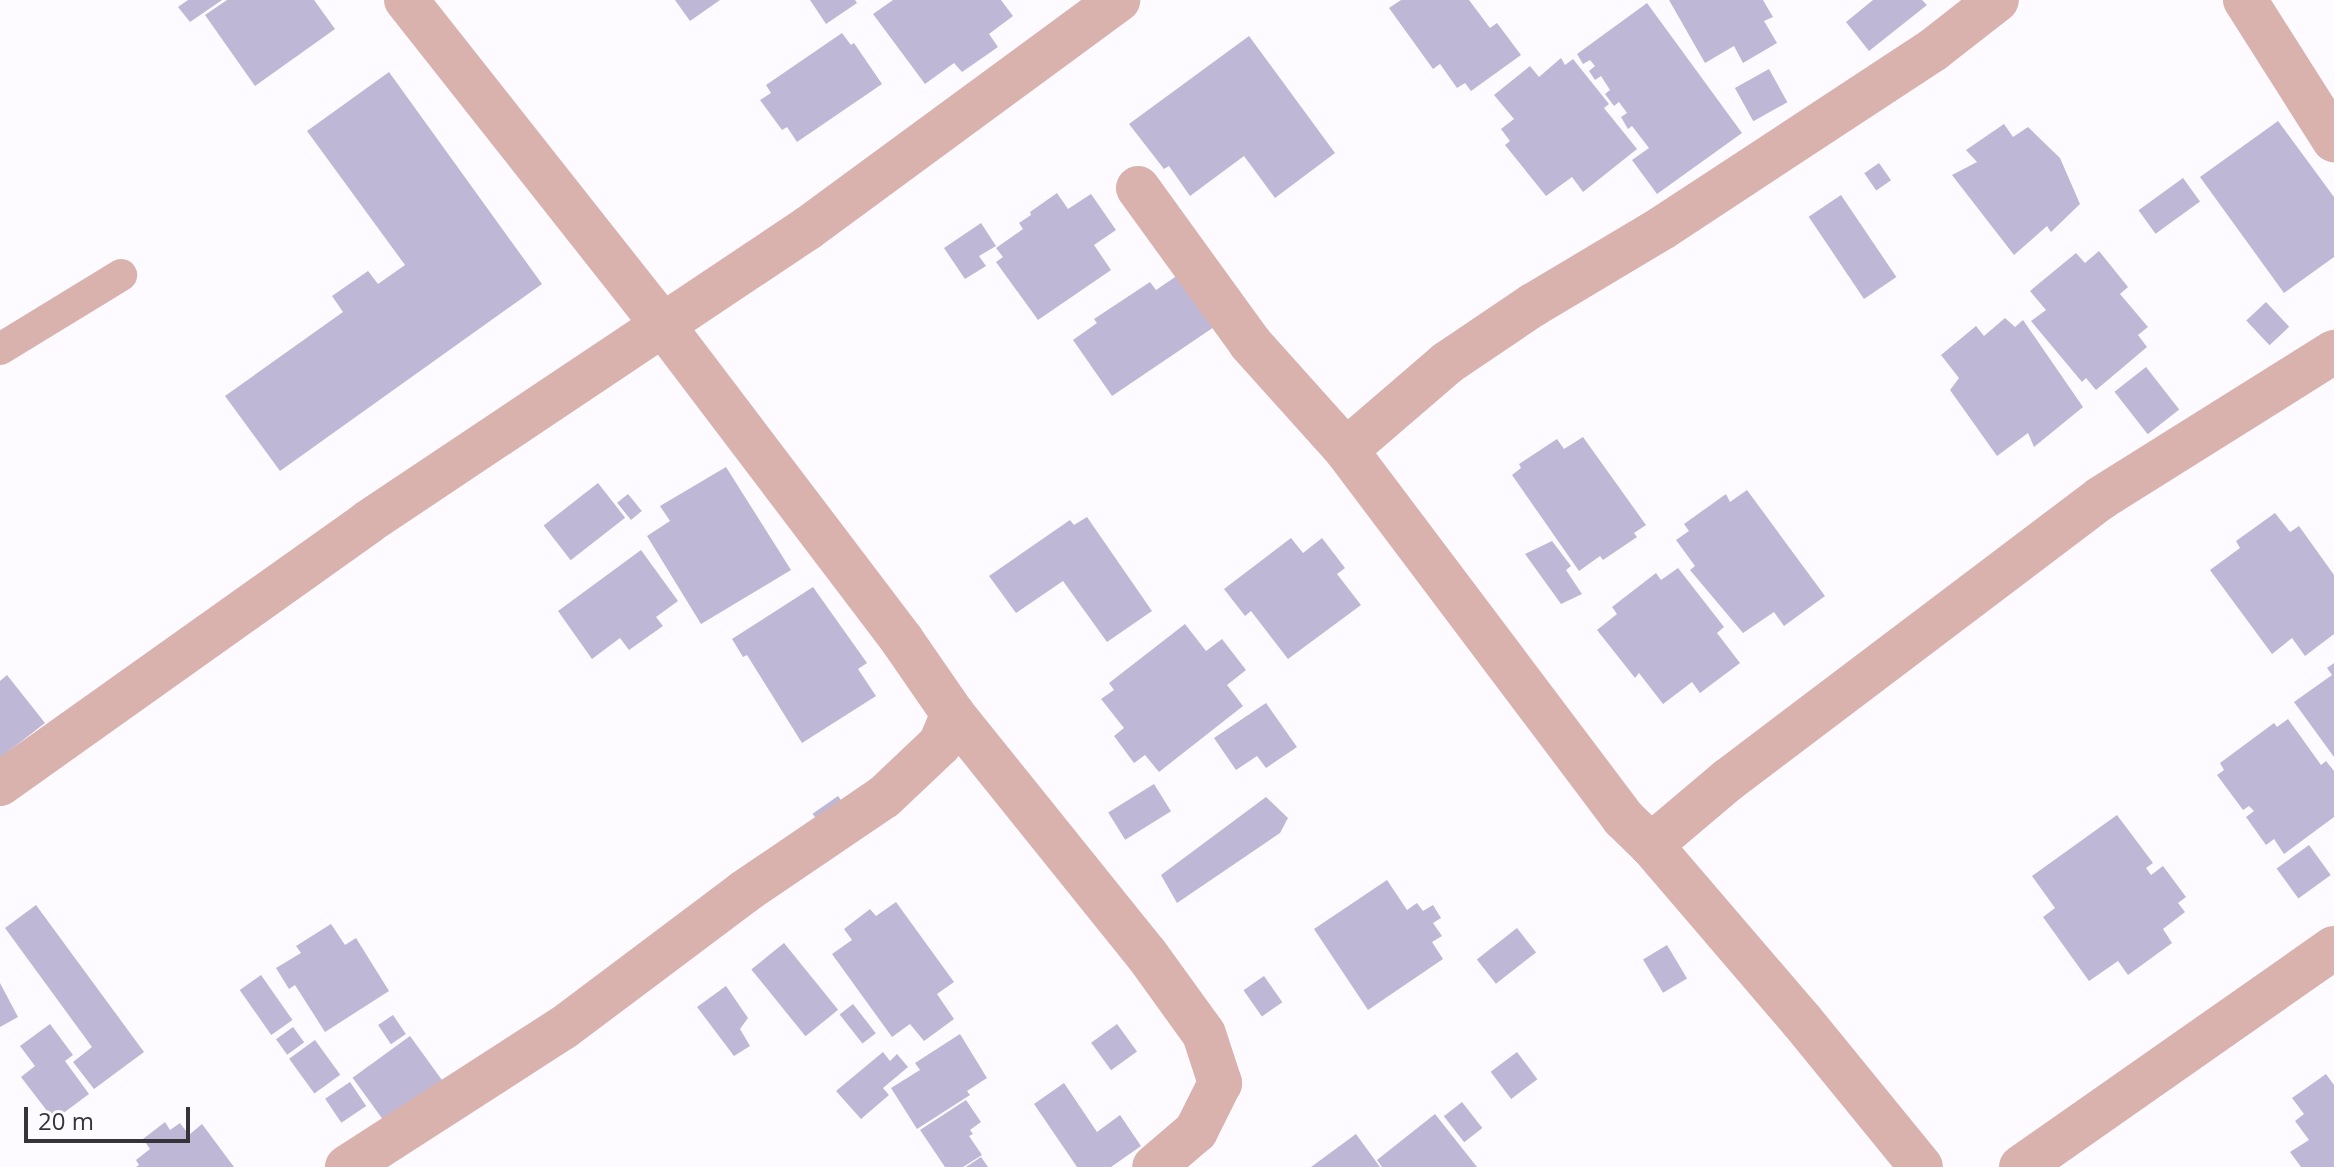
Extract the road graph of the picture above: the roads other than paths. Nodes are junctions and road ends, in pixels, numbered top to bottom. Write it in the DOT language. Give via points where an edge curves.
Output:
graph roads {
  1 [pos="406,0"];
  2 [pos="1118,0"];
  3 [pos="1997,0"];
  4 [pos="2245,0"];
  5 [pos="2334,140"];
  6 [pos="1138,188"];
  7 [pos="121,275"];
  8 [pos="662,324"];
  9 [pos="0,349"];
  10 [pos="2334,352"];
  11 [pos="1346,450"];
  12 [pos="953,714"];
  13 [pos="0,784"];
  14 [pos="1651,845"];
  15 [pos="2334,948"];
  16 [pos="347,1167"];
  17 [pos="1154,1167"];
  18 [pos="1921,1167"];
  19 [pos="2021,1167"];
  1 -- 8 [label="street"];
  2 -- 8 [label="street" via="808,228"];
  3 -- 11 [label="street" via="1933,50 1447,363"];
  4 -- 5 [label="street"];
  6 -- 11 [label="street" via="1250,343"];
  7 -- 9 [label="lane"];
  8 -- 12 [label="street"];
  8 -- 13 [label="street" via="368,522"];
  10 -- 14 [label="street" via="2101,498 1741,770"];
  11 -- 14 [label="street" via="1535,705 1623,818"];
  12 -- 16 [label="street" via="940,744 884,797 744,892 563,1028"];
  12 -- 17 [label="street" via="1204,1034 1220,1083 1196,1131"];
  14 -- 18 [label="street"];
  15 -- 19 [label="street"];
}
